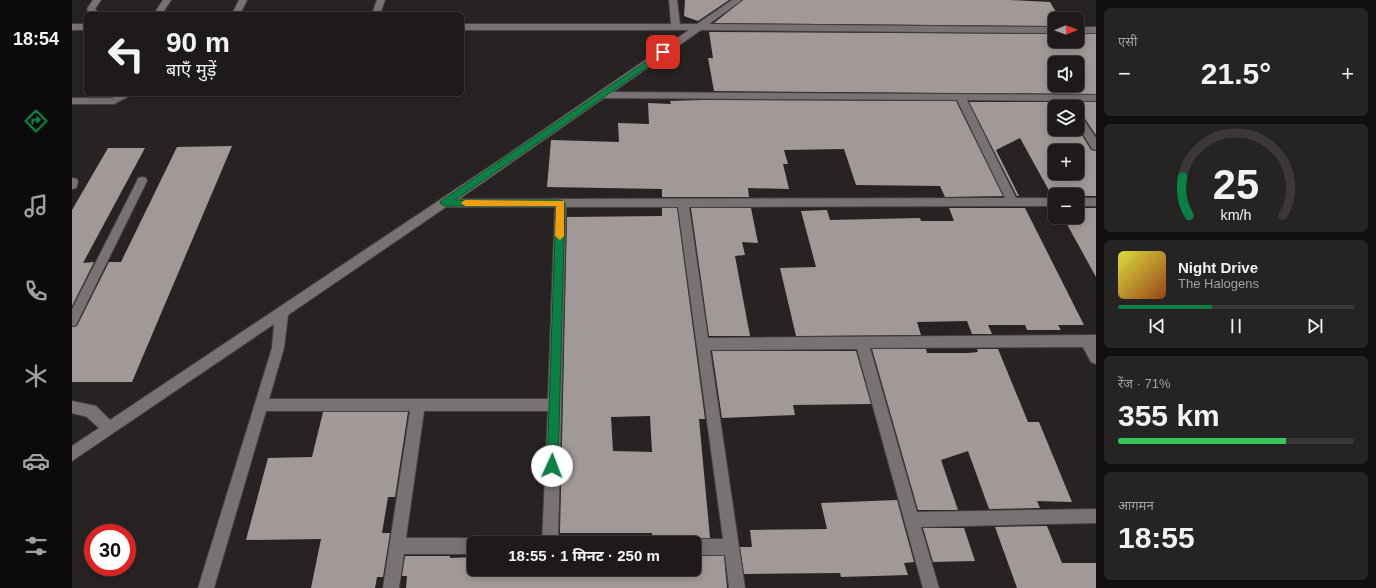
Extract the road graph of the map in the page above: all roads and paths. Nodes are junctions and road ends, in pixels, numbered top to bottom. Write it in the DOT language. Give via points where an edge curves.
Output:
graph roads {
  1 [pos="97,0"];
  2 [pos="167,0"];
  3 [pos="243,0"];
  4 [pos="381,0"];
  5 [pos="673,0"];
  6 [pos="738,0"];
  7 [pos="92,12"];
  8 [pos="159,12"];
  9 [pos="237,12"];
  10 [pos="377,12"];
  11 [pos="72,26"];
  12 [pos="84,27"];
  13 [pos="464,27"];
  14 [pos="676,27"];
  15 [pos="700,27"];
  16 [pos="1048,30"];
  17 [pos="1084,30"];
  18 [pos="1096,30"];
  19 [pos="123,96"];
  20 [pos="602,96"];
  21 [pos="960,97"];
  22 [pos="1066,98"];
  23 [pos="1096,98"];
  24 [pos="72,101"];
  25 [pos="1084,127"];
  26 [pos="1096,146"];
  27 [pos="142,182"];
  28 [pos="1013,202"];
  29 [pos="1048,202"];
  30 [pos="1084,202"];
  31 [pos="1096,202"];
  32 [pos="444,203"];
  33 [pos="561,203"];
  34 [pos="683,203"];
  35 [pos="282,312"];
  36 [pos="72,321"];
  37 [pos="1092,341"];
  38 [pos="862,343"];
  39 [pos="703,344"];
  40 [pos="1096,358"];
  41 [pos="418,404"];
  42 [pos="262,405"];
  43 [pos="554,405"];
  44 [pos="72,407"];
  45 [pos="109,429"];
  46 [pos="72,454"];
  47 [pos="1096,516"];
  48 [pos="912,520"];
  49 [pos="550,536"];
  50 [pos="397,546"];
  51 [pos="467,546"];
  52 [pos="731,546"];
  53 [pos="701,547"];
  54 [pos="206,588"];
  55 [pos="391,588"];
  56 [pos="737,588"];
  57 [pos="931,588"];
  1 -- 7 [label="street" via="91,9"];
  2 -- 8 [label="street"];
  3 -- 9 [label="street"];
  4 -- 10 [label="street"];
  5 -- 14 [label="street"];
  6 -- 15 [label="street"];
  11 -- 12 [label="street"];
  13 -- 14 [label="street"];
  14 -- 15 [label="street"];
  15 -- 16 [label="street"];
  15 -- 20 [label="street"];
  17 -- 18 [label="street"];
  19 -- 24 [label="street" via="114,101"];
  20 -- 21 [label="street"];
  20 -- 32 [label="street"];
  21 -- 22 [label="street"];
  21 -- 28 [label="street"];
  22 -- 23 [label="street"];
  25 -- 26 [label="street"];
  27 -- 36 [label="street"];
  28 -- 29 [label="street"];
  28 -- 34 [label="street"];
  30 -- 31 [label="street"];
  32 -- 33 [label="street"];
  32 -- 35 [label="street"];
  33 -- 34 [label="street"];
  33 -- 43 [label="street"];
  34 -- 39 [label="street"];
  35 -- 42 [label="street" via="278,348"];
  35 -- 45 [label="street"];
  37 -- 38 [label="street"];
  37 -- 40 [label="street"];
  38 -- 39 [label="street"];
  38 -- 48 [label="street"];
  39 -- 52 [label="street"];
  41 -- 42 [label="street"];
  41 -- 43 [label="street"];
  41 -- 50 [label="street"];
  42 -- 54 [label="street"];
  43 -- 49 [label="street"];
  44 -- 45 [label="street" via="91,411"];
  45 -- 46 [label="street"];
  47 -- 48 [label="street"];
  48 -- 57 [label="street"];
  50 -- 51 [label="street"];
  50 -- 55 [label="street"];
  52 -- 53 [label="street"];
  52 -- 56 [label="street"];
}
